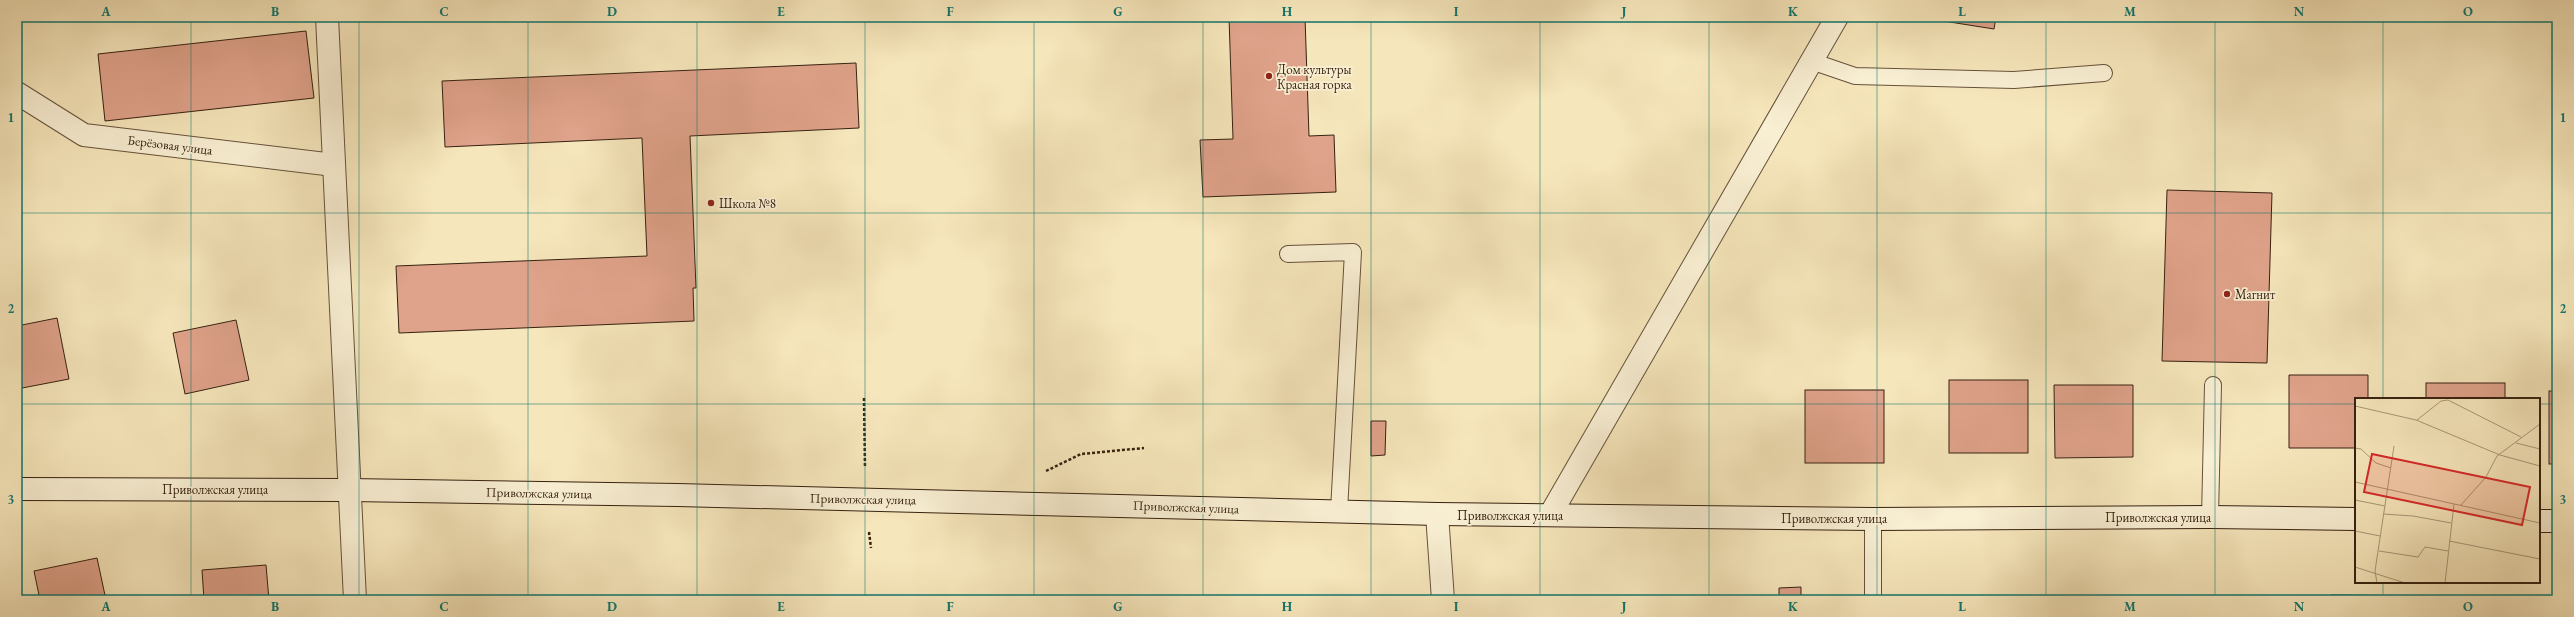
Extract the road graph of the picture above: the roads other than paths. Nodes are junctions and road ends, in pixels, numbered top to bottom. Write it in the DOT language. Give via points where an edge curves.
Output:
graph roads {
  1 [pos="327,17"];
  2 [pos="1837,17"];
  3 [pos="1811,61"];
  4 [pos="2104,73"];
  5 [pos="17,93"];
  6 [pos="334,165"];
  7 [pos="1288,254"];
  8 [pos="2213,385"];
  9 [pos="17,489"];
  10 [pos="349,490"];
  11 [pos="1339,511"];
  12 [pos="1437,514"];
  13 [pos="1550,515"];
  14 [pos="2210,517"];
  15 [pos="1873,519"];
  16 [pos="2355,519"];
  17 [pos="2540,521"];
  18 [pos="2557,521"];
  19 [pos="355,600"];
  20 [pos="1443,600"];
  21 [pos="1873,600"];
  1 -- 6 [label="main road"];
  2 -- 3 [label="main road"];
  3 -- 4 [label="lane" via="1855,76 2014,80"];
  3 -- 13 [label="main road"];
  5 -- 6 [label="main road, Берёзовая улица" via="84,134"];
  6 -- 10 [label="main road"];
  7 -- 11 [label="lane" via="1353,252"];
  8 -- 14 [label="lane"];
  9 -- 10 [label="main road, Приволжская улица"];
  10 -- 11 [label="main road, Приволжская улица"];
  10 -- 19 [label="main road"];
  11 -- 12 [label="main road, Приволжская улица"];
  12 -- 13 [label="main road, Приволжская улица"];
  12 -- 20 [label="main road"];
  13 -- 15 [label="main road, Приволжская улица"];
  14 -- 15 [label="main road, Приволжская улица"];
  14 -- 16 [label="main road, Приволжская улица"];
  15 -- 21 [label="lane"];
  17 -- 18 [label="main road"];
}
